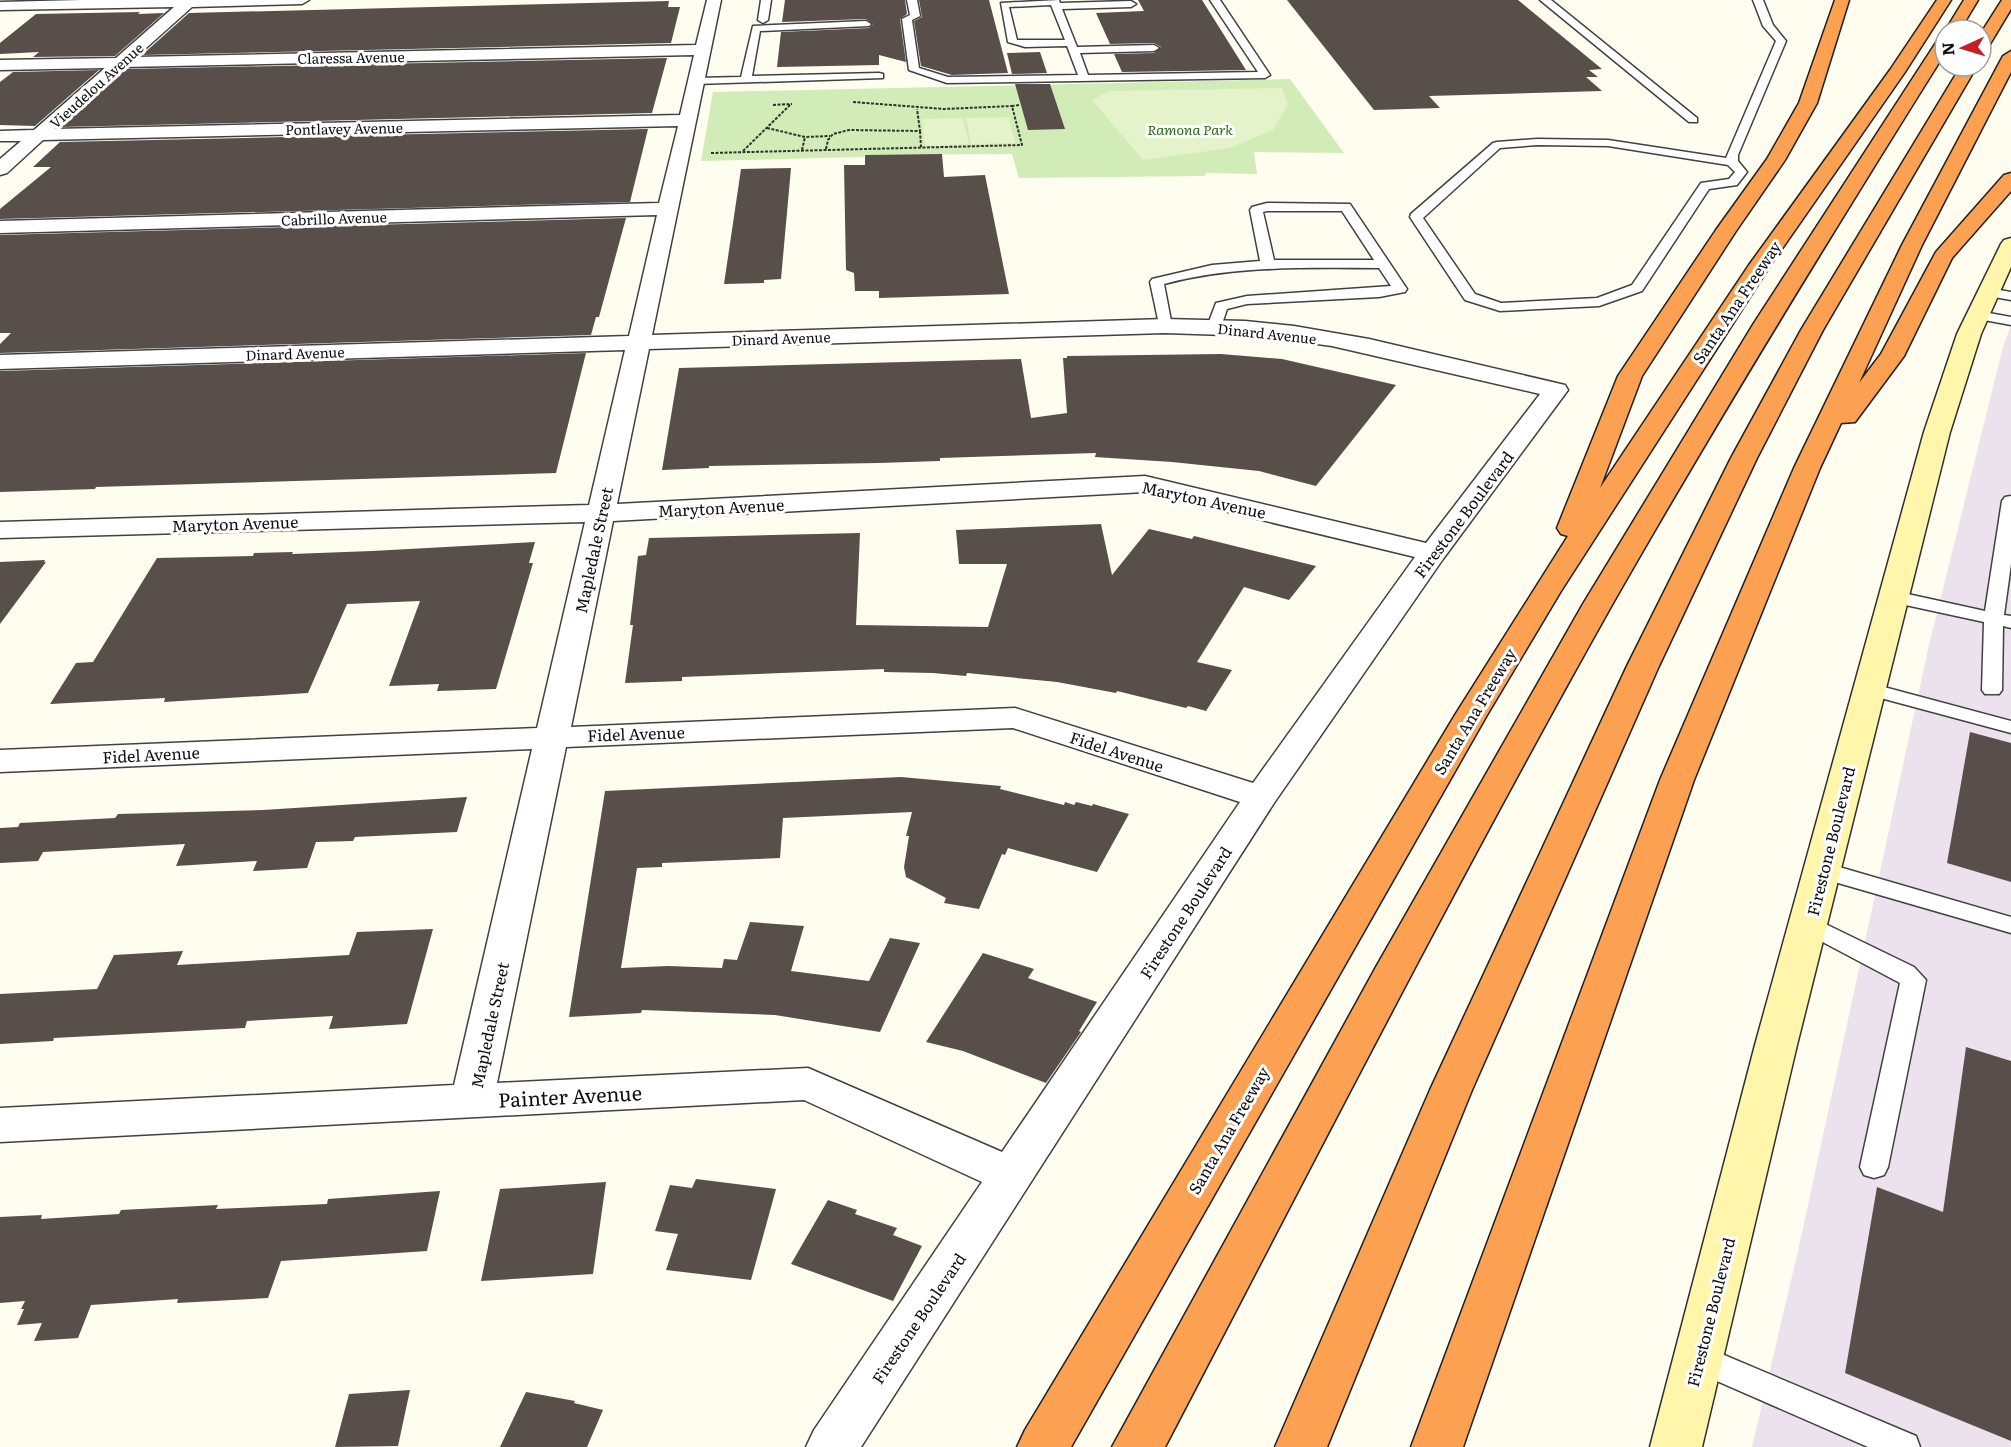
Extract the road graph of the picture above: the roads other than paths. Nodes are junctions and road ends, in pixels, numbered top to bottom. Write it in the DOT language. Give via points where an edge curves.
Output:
graph roads {
  1 [pos="302,0"];
  2 [pos="714,0"];
  3 [pos="766,0"];
  4 [pos="912,0"];
  5 [pos="1215,0"];
  6 [pos="1545,0"];
  7 [pos="1758,0"];
  8 [pos="1944,0"];
  9 [pos="1971,0"];
  10 [pos="2009,0"];
  11 [pos="190,1"];
  12 [pos="1055,3"];
  13 [pos="1131,4"];
  14 [pos="1841,4"];
  15 [pos="0,6"];
  16 [pos="1960,18"];
  17 [pos="763,20"];
  18 [pos="866,24"];
  19 [pos="1993,26"];
  20 [pos="1071,47"];
  21 [pos="1154,48"];
  22 [pos="703,50"];
  23 [pos="2011,56"];
  24 [pos="1933,60"];
  25 [pos="121,62"];
  26 [pos="0,65"];
  27 [pos="879,76"];
  28 [pos="1084,77"];
  29 [pos="1962,78"];
  30 [pos="746,80"];
  31 [pos="696,81"];
  32 [pos="687,120"];
  33 [pos="1694,120"];
  34 [pos="38,135"];
  35 [pos="0,136"];
  36 [pos="1732,162"];
  37 [pos="0,169"];
  38 [pos="2011,179"];
  39 [pos="668,209"];
  40 [pos="0,227"];
  41 [pos="1383,264"];
  42 [pos="1268,265"];
  43 [pos="2002,284"];
  44 [pos="1165,327"];
  45 [pos="1214,327"];
  46 [pos="638,343"];
  47 [pos="0,362"];
  48 [pos="1556,390"];
  49 [pos="1807,468"];
  50 [pos="2011,501"];
  51 [pos="601,513"];
  52 [pos="0,530"];
  53 [pos="1433,553"];
  54 [pos="1546,591"];
  55 [pos="1894,597"];
  56 [pos="2003,620"];
  57 [pos="1869,689"];
  58 [pos="1992,690"];
  59 [pos="2011,727"];
  60 [pos="552,736"];
  61 [pos="0,761"];
  62 [pos="1261,797"];
  63 [pos="1822,870"];
  64 [pos="1809,924"];
  65 [pos="2011,926"];
  66 [pos="472,1100"];
  67 [pos="0,1125"];
  68 [pos="1874,1167"];
  69 [pos="1012,1176"];
  70 [pos="1698,1358"];
  71 [pos="832,1447"];
  72 [pos="1043,1447"];
  73 [pos="1138,1447"];
  74 [pos="1301,1447"];
  75 [pos="1437,1447"];
  76 [pos="1676,1447"];
  77 [pos="1904,1447"];
  1 -- 11 [label="street"];
  2 -- 22 [label="street, Mapledale Street"];
  3 -- 17 [label="lane"];
  4 -- 28 [label="lane" via="915,16 907,19 914,70 947,80"];
  5 -- 28 [label="lane" via="1265,75"];
  6 -- 33 [label="lane"];
  7 -- 36 [label="lane" via="1768,26 1781,41"];
  8 -- 54 [label="highway, Santa Ana Freeway" via="1760,265"];
  9 -- 16 [label="highway"];
  10 -- 19 [label="highway"];
  11 -- 15 [label="street"];
  11 -- 25 [label="street, Vieudelou Avenue"];
  12 -- 13 [label="lane"];
  12 -- 20 [label="lane"];
  12 -- 20 [label="lane" via="1004,5 1013,42"];
  14 -- 54 [label="highway" via="1808,103 1776,160 1630,376"];
  18 -- 30 [label="lane" via="756,28"];
  20 -- 21 [label="lane"];
  20 -- 28 [label="lane"];
  22 -- 25 [label="street, Claressa Avenue"];
  22 -- 31 [label="street, Mapledale Street"];
  23 -- 49 [label="highway" via="1912,245"];
  24 -- 73 [label="highway" via="1765,323 1598,604 1391,977"];
  25 -- 26 [label="street, Claressa Avenue"];
  25 -- 34 [label="street, Vieudelou Avenue"];
  27 -- 30 [label="lane"];
  29 -- 74 [label="highway" via="1812,330 1744,458 1643,666 1451,1090"];
  30 -- 31 [label="lane"];
  31 -- 32 [label="street, Mapledale Street"];
  32 -- 34 [label="street, Pontlavey Avenue"];
  32 -- 39 [label="street, Mapledale Street"];
  34 -- 35 [label="street, Pontlavey Avenue"];
  34 -- 37 [label="street, Vieudelou Avenue"];
  36 -- 36 [label="lane" via="1608,142 1497,145 1416,217 1470,297 1500,307 1599,302 1637,288 1705,186 1733,182 1740,172"];
  38 -- 49 [label="highway" via="1943,256 1893,356"];
  39 -- 40 [label="street, Cabrillo Avenue"];
  39 -- 46 [label="street, Mapledale Street"];
  41 -- 42 [label="lane"];
  41 -- 42 [label="lane" via="1346,207 1267,207 1256,210"];
  41 -- 45 [label="lane" via="1400,289 1247,300 1221,306"];
  42 -- 44 [label="lane" via="1184,273 1157,282"];
  43 -- 55 [label="street, Firestone Boulevard" via="1969,334 1937,432"];
  44 -- 45 [label="street, Dinard Avenue"];
  44 -- 46 [label="street, Dinard Avenue"];
  45 -- 48 [label="street, Dinard Avenue" via="1354,344"];
  46 -- 47 [label="street, Dinard Avenue"];
  46 -- 51 [label="street, Mapledale Street"];
  48 -- 53 [label="street, Firestone Boulevard"];
  49 -- 75 [label="highway" via="1677,780"];
  50 -- 56 [label="lane"];
  51 -- 52 [label="street, Maryton Avenue"];
  51 -- 53 [label="street, Maryton Avenue" via="1145,483"];
  51 -- 60 [label="street, Mapledale Street"];
  53 -- 62 [label="street, Firestone Boulevard"];
  54 -- 72 [label="highway, Santa Ana Freeway"];
  55 -- 56 [label="lane"];
  55 -- 57 [label="street, Firestone Boulevard"];
  56 -- 58 [label="lane"];
  57 -- 59 [label="lane"];
  57 -- 63 [label="street, Firestone Boulevard"];
  60 -- 61 [label="street, Fidel Avenue"];
  60 -- 62 [label="street, Fidel Avenue" via="1015,718"];
  60 -- 66 [label="street, Mapledale Street"];
  62 -- 69 [label="street, Firestone Boulevard"];
  63 -- 64 [label="street, Firestone Boulevard"];
  63 -- 65 [label="lane"];
  64 -- 68 [label="lane" via="1913,980"];
  64 -- 70 [label="street, Firestone Boulevard"];
  66 -- 67 [label="street, Painter Avenue"];
  66 -- 69 [label="street, Painter Avenue" via="808,1084"];
  69 -- 71 [label="street, Firestone Boulevard"];
  70 -- 76 [label="street, Firestone Boulevard"];
  70 -- 77 [label="lane"];
}
